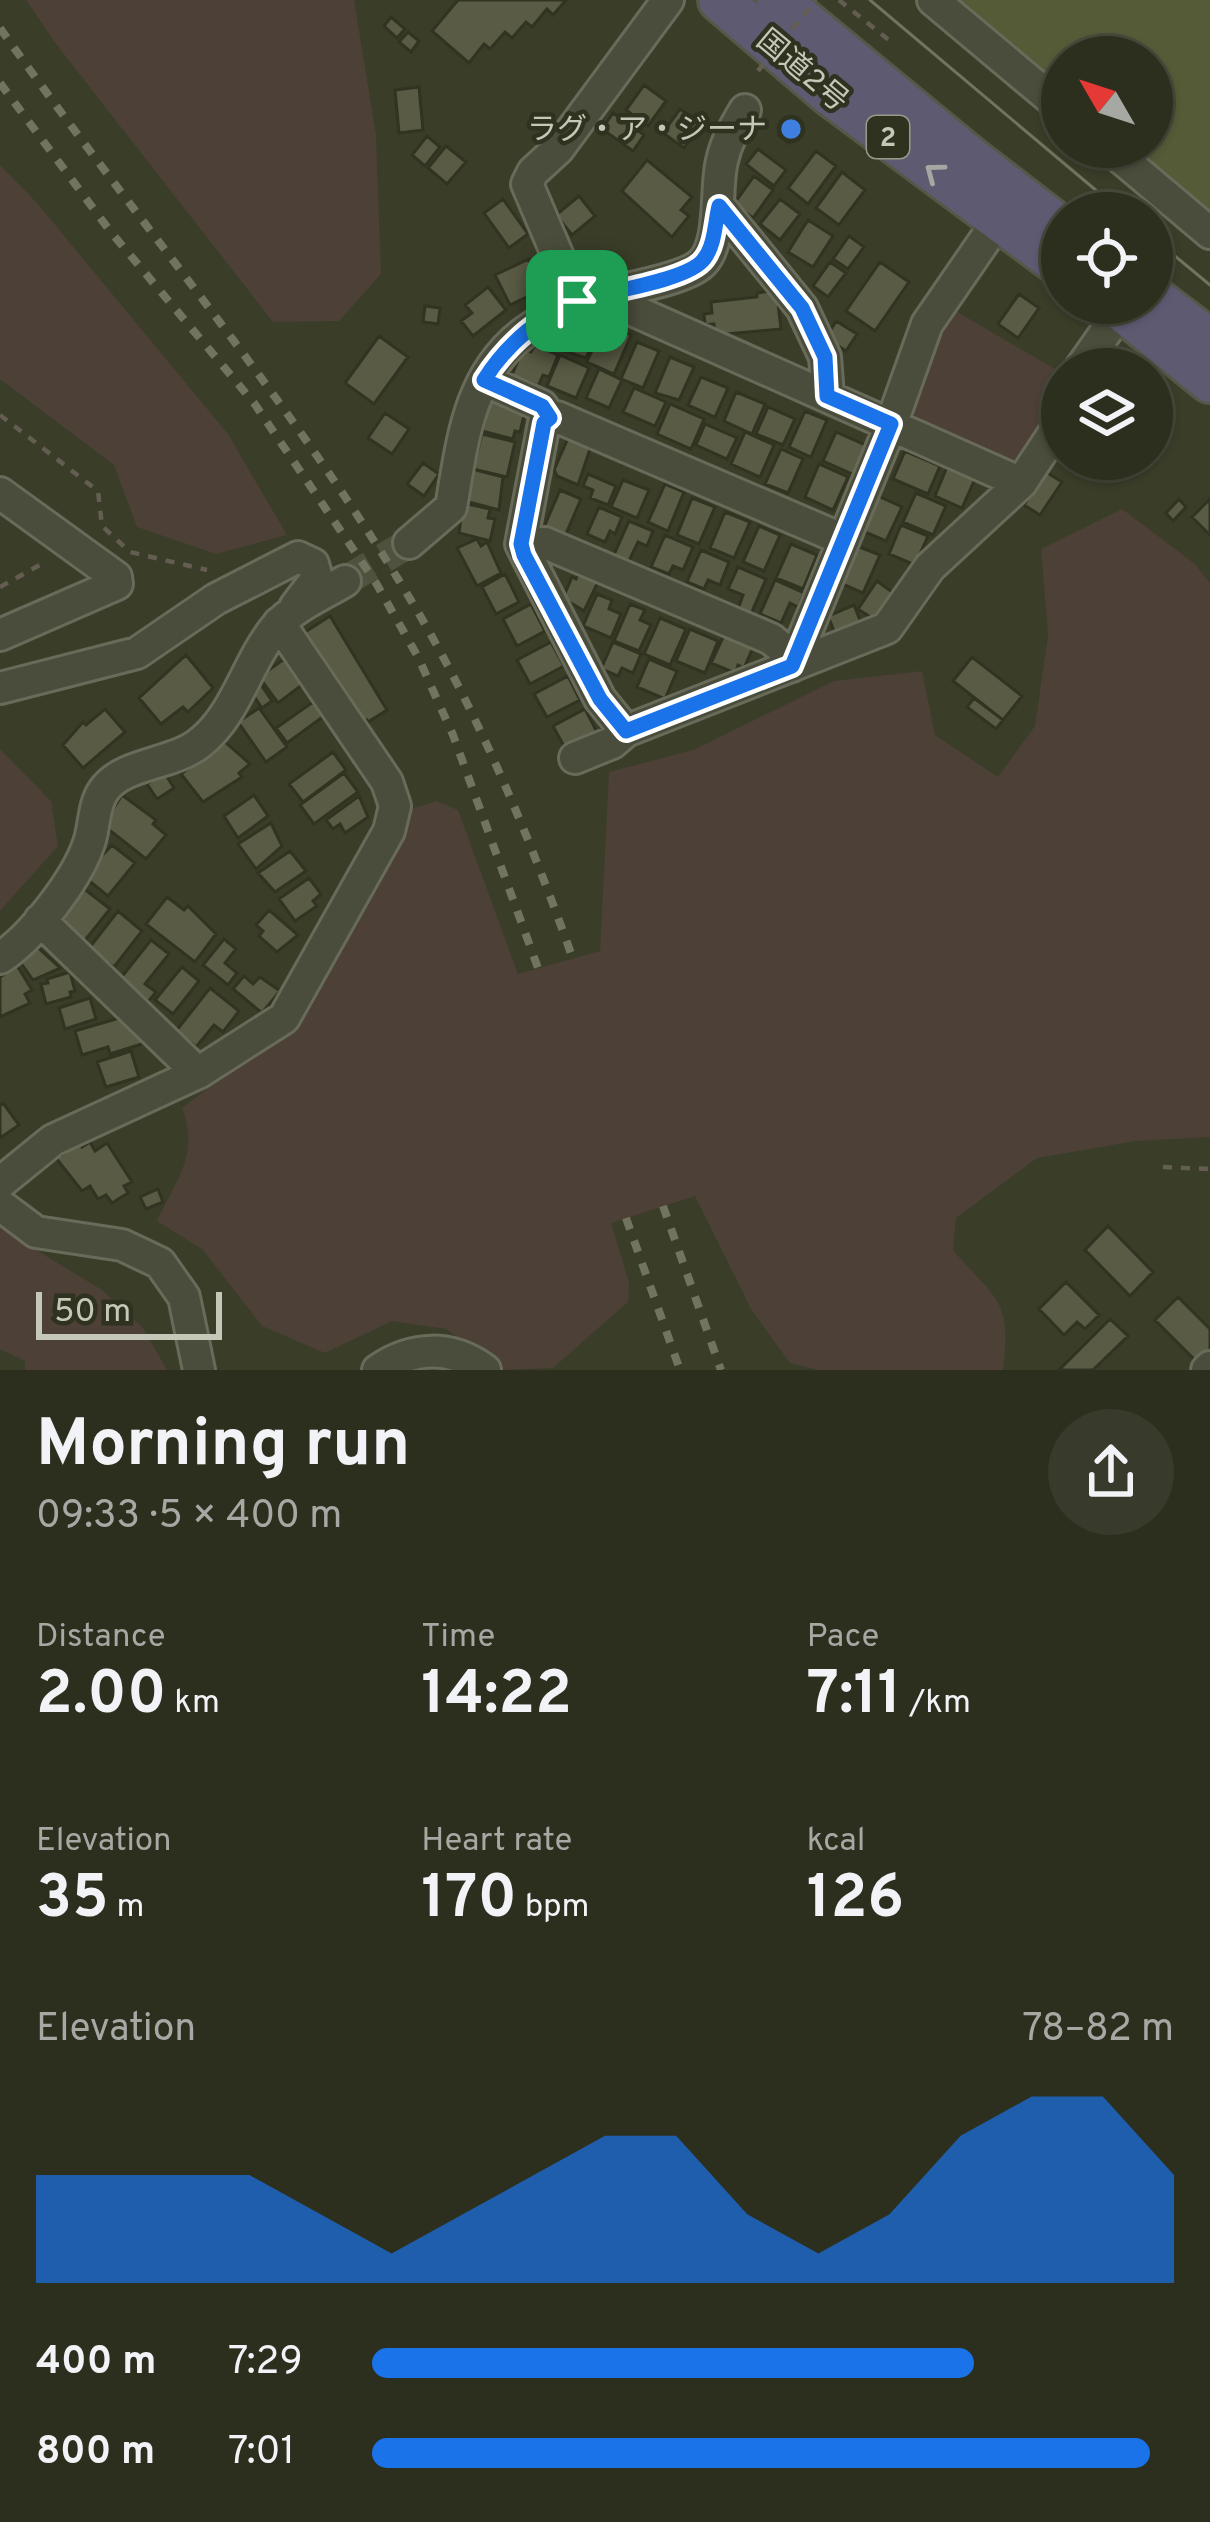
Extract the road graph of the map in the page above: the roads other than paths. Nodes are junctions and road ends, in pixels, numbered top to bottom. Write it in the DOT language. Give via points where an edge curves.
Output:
graph roads {
  1 [pos="668,0"];
  2 [pos="720,0"];
  3 [pos="778,0"];
  4 [pos="933,0"];
  5 [pos="1041,90"];
  6 [pos="746,110"];
  7 [pos="1133,168"];
  8 [pos="719,206"];
  9 [pos="1041,213"];
  10 [pos="998,221"];
  11 [pos="1210,232"];
  12 [pos="1041,251"];
  13 [pos="577,301"];
  14 [pos="1151,324"];
  15 [pos="1173,324"];
  16 [pos="1210,341"];
  17 [pos="484,380"];
  18 [pos="1210,381"];
  19 [pos="827,396"];
  20 [pos="550,418"];
  21 [pos="891,424"];
  22 [pos="1041,453"];
  23 [pos="1021,483"];
  24 [pos="0,493"];
  25 [pos="844,540"];
  26 [pos="409,543"];
  27 [pos="521,544"];
  28 [pos="344,581"];
  29 [pos="286,618"];
  30 [pos="0,634"];
  31 [pos="792,666"];
  32 [pos="0,688"];
  33 [pos="626,731"];
  34 [pos="575,758"];
  35 [pos="40,920"];
  36 [pos="0,958"];
  37 [pos="198,1073"];
  38 [pos="0,1183"];
  39 [pos="0,1205"];
  40 [pos="393,1366"];
  41 [pos="199,1370"];
  42 [pos="485,1370"];
  1 -- 13 [label="street" via="527,184"];
  10 -- 2 [label="highway, 国道2号 / 2, one-way"];
  3 -- 9 [label="highway, 国道2号 / 2"];
  4 -- 5 [label="street"];
  6 -- 8 [label="street" via="720,166"];
  7 -- 11 [label="street"];
  8 -- 13 [label="street" via="703,263"];
  8 -- 19 [label="street" via="802,308 825,357"];
  10 -- 12 [label="highway, 国道2号 / 2"];
  10 -- 21 [label="street" via="927,324"];
  13 -- 17 [label="street" via="520,336"];
  13 -- 19 [label="street" via="628,308"];
  14 -- 18 [label="highway"];
  15 -- 16 [label="highway"];
  17 -- 20 [label="street" via="542,406"];
  17 -- 26 [label="street" via="466,419 451,508"];
  19 -- 21 [label="street"];
  20 -- 25 [label="street"];
  20 -- 27 [label="street"];
  21 -- 23 [label="street"];
  21 -- 25 [label="street"];
  22 -- 23 [label="street"];
  23 -- 31 [label="street" via="930,567 890,624"];
  24 -- 30 [label="street" via="117,584"];
  25 -- 31 [label="street"];
  27 -- 31 [label="street" via="544,542 771,640"];
  27 -- 33 [label="street" via="600,699"];
  28 -- 29 [label="street"];
  29 -- 32 [label="street" via="317,578 313,564 298,557 137,653"];
  29 -- 35 [label="street" via="212,733 184,754 107,786 84,854"];
  29 -- 37 [label="street" via="387,782 394,819 291,1010"];
  31 -- 33 [label="street"];
  33 -- 34 [label="street"];
  35 -- 36 [label="street"];
  35 -- 37 [label="street"];
  37 -- 38 [label="street" via="53,1140"];
  39 -- 41 [label="street" via="36,1232 122,1245 160,1263 184,1297"];
  40 -- 42 [label="street" via="436,1350"];
}
